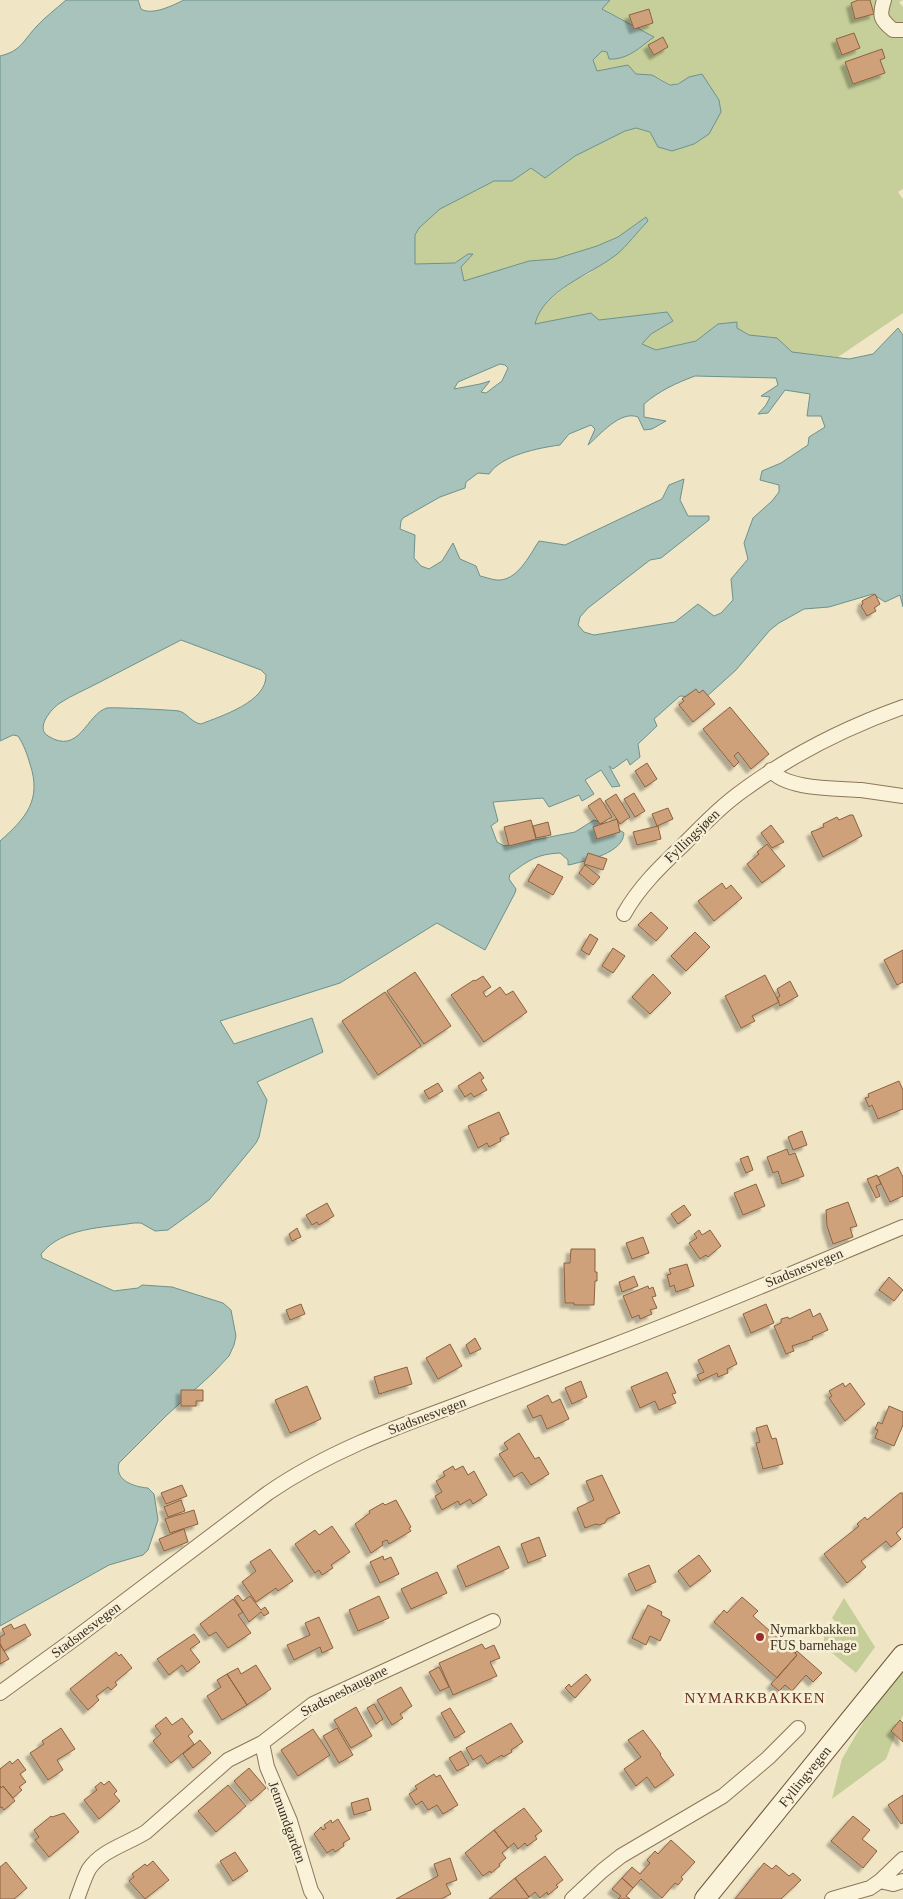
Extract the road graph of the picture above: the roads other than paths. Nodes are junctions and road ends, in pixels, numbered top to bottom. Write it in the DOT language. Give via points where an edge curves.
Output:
graph roads {
  1 [pos="884,0"];
  2 [pos="903,30"];
  3 [pos="903,707"];
  4 [pos="772,770"];
  5 [pos="903,796"];
  6 [pos="624,914"];
  7 [pos="903,1227"];
  8 [pos="493,1621"];
  9 [pos="903,1655"];
  10 [pos="0,1693"];
  11 [pos="798,1728"];
  12 [pos="262,1743"];
  13 [pos="903,1859"];
  14 [pos="880,1881"];
  15 [pos="903,1881"];
  16 [pos="77,1899"];
  17 [pos="316,1899"];
  18 [pos="572,1899"];
  19 [pos="705,1899"];
  20 [pos="832,1899"];
  1 -- 2 [label="street" via="880,12 883,22 893,30"];
  3 -- 4 [label="street, Fyllingsjøen" via="844,731"];
  4 -- 5 [label="street" via="786,781 815,787"];
  4 -- 6 [label="street, Fyllingsjøen" via="710,818 644,884"];
  7 -- 10 [label="street, Stadsnesvegen" via="619,1343 390,1429 338,1452 268,1493"];
  8 -- 12 [label="street, Stadsneshaugane" via="313,1704"];
  9 -- 19 [label="street, Fyllingvegen"];
  11 -- 18 [label="street" via="722,1796 621,1856"];
  12 -- 16 [label="street, Stadsneshaugane" via="228,1760 146,1832 98,1860 90,1869"];
  12 -- 17 [label="street, Jetmundgarden" via="267,1766 290,1821"];
  13 -- 14 [label="street"];
  14 -- 15 [label="street" via="893,1884"];
  14 -- 20 [label="street" via="863,1891"];
}
